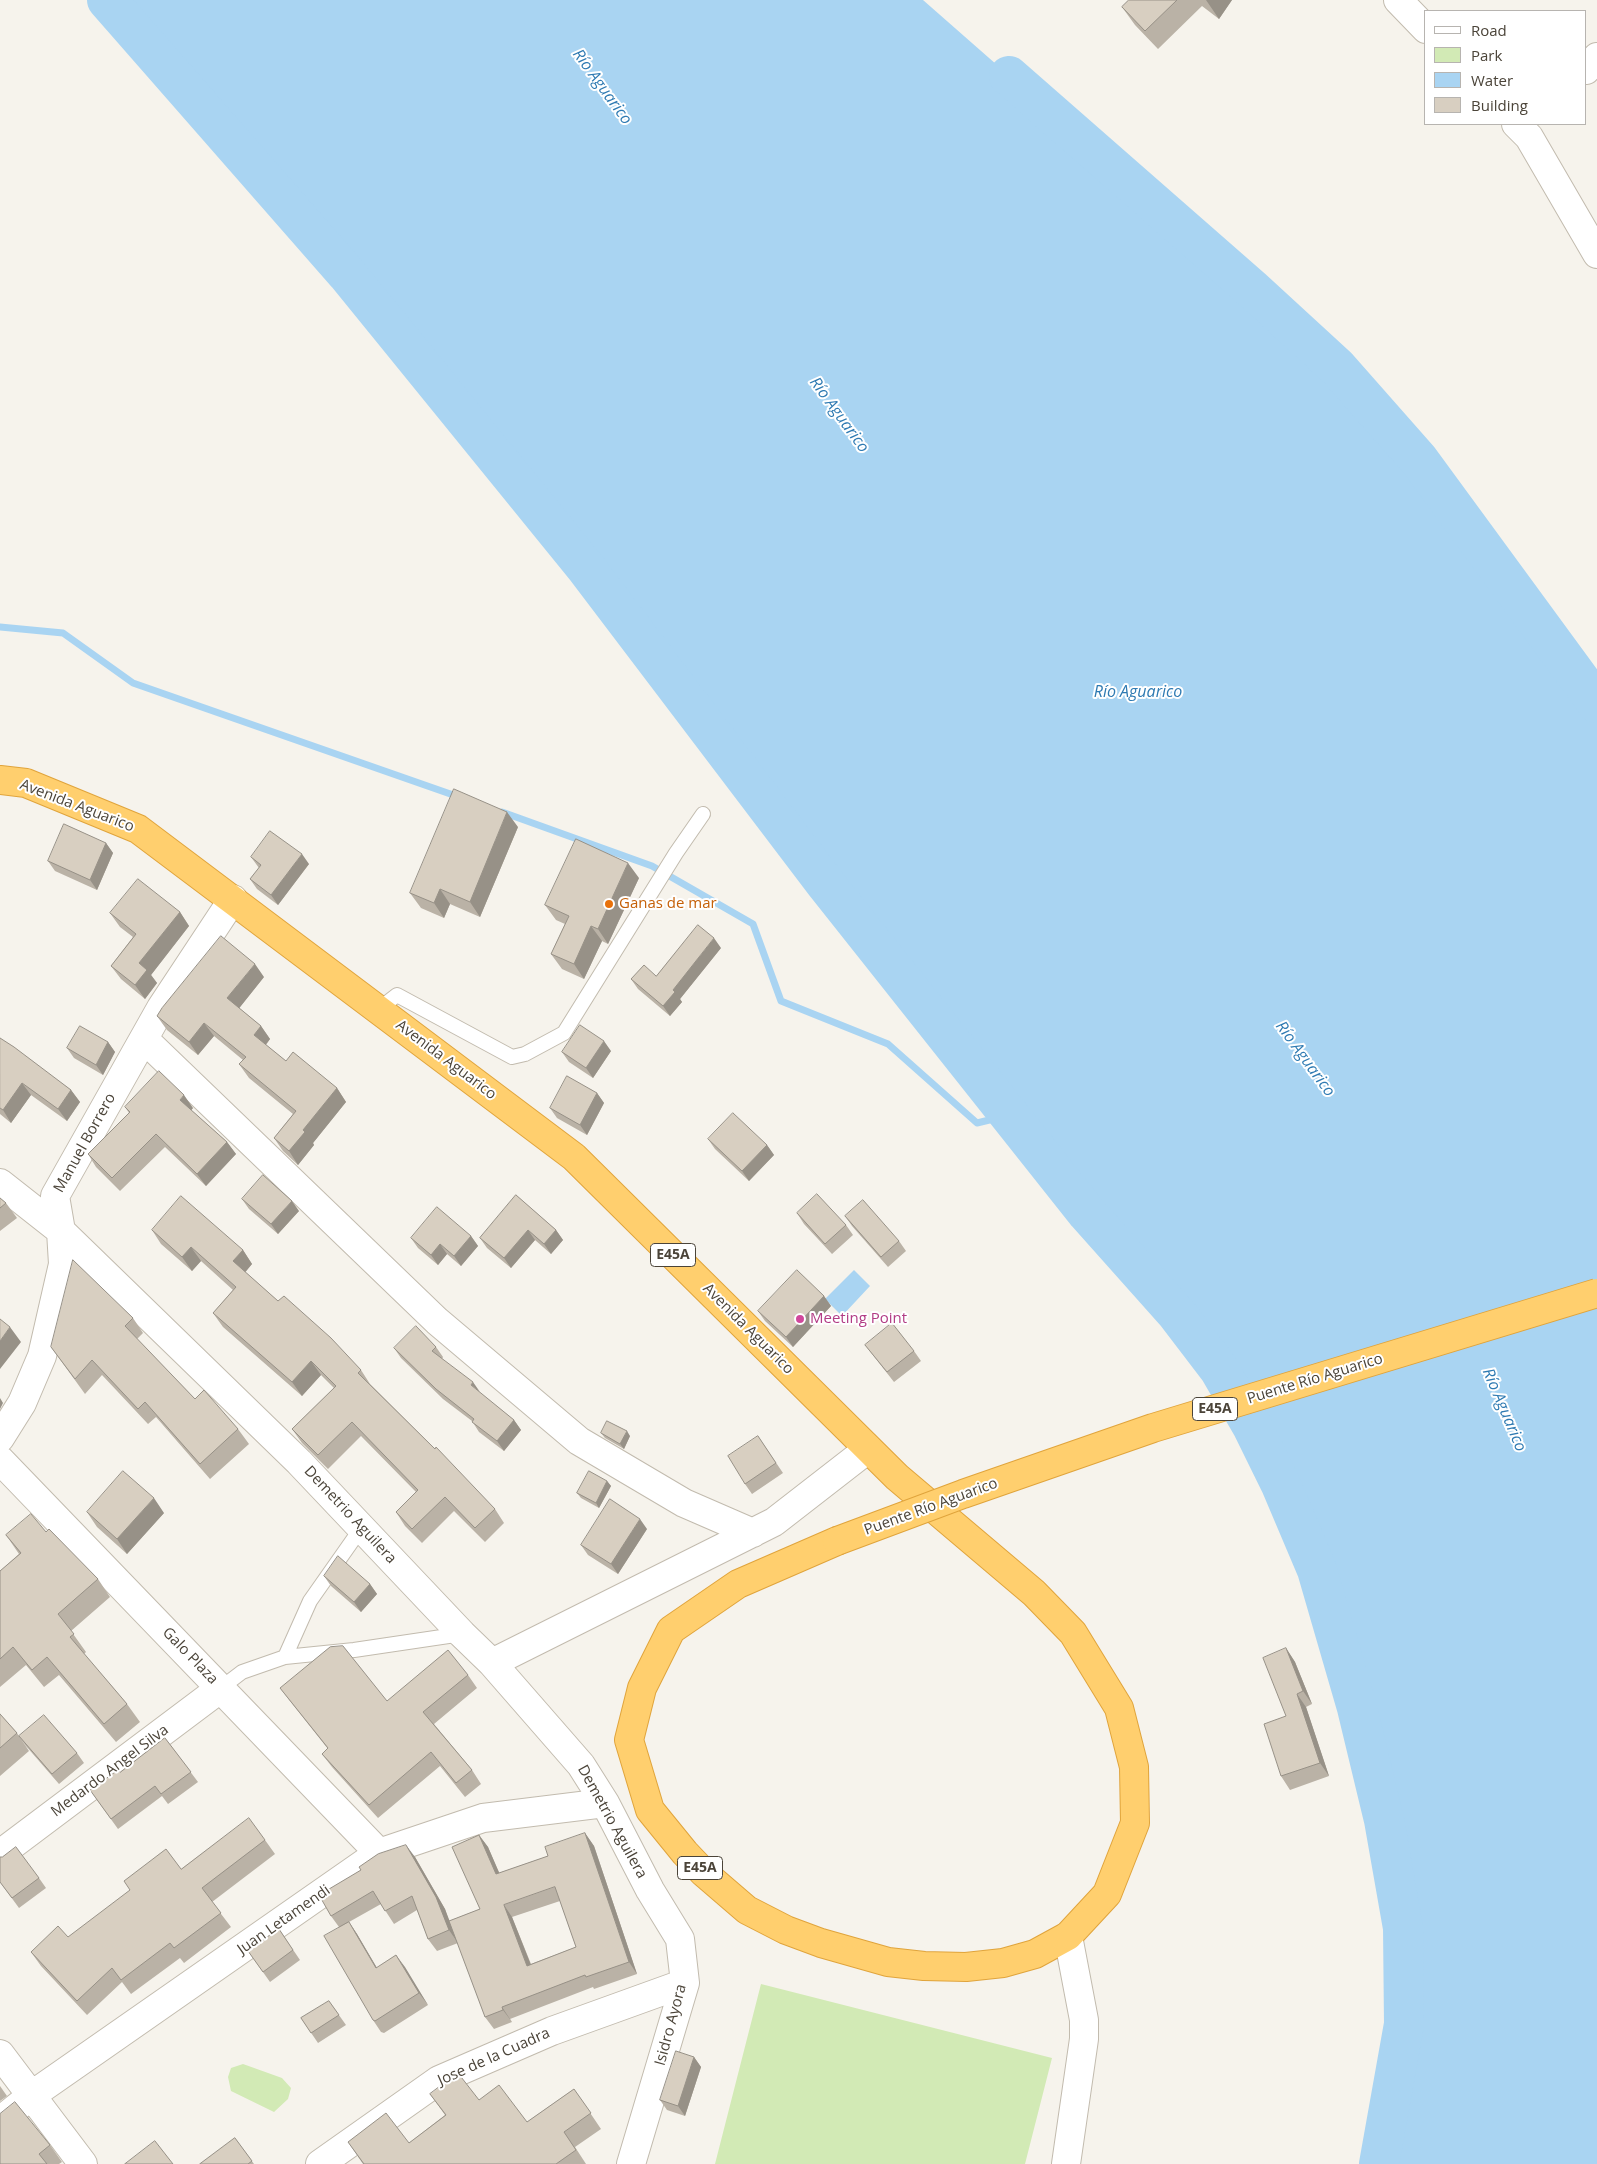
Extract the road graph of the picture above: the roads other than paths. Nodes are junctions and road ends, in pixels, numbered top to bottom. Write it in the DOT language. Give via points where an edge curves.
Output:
graph roads {
  1 [pos="1398,0"];
  2 [pos="1424,27"];
  3 [pos="1597,57"];
  4 [pos="1587,69"];
  5 [pos="1528,128"];
  6 [pos="1597,254"];
  7 [pos="0,780"];
  8 [pos="703,814"];
  9 [pos="233,899"];
  10 [pos="379,1009"];
  11 [pos="144,1039"];
  12 [pos="0,1183"];
  13 [pos="61,1231"];
  14 [pos="1597,1293"];
  15 [pos="0,1438"];
  16 [pos="868,1449"];
  17 [pos="0,1460"];
  18 [pos="362,1527"];
  19 [pos="754,1533"];
  20 [pos="462,1634"];
  21 [pos="285,1657"];
  22 [pos="492,1663"];
  23 [pos="221,1688"];
  24 [pos="605,1803"];
  25 [pos="379,1853"];
  26 [pos="0,1854"];
  27 [pos="650,1890"];
  28 [pos="1068,1936"];
  29 [pos="685,1983"];
  30 [pos="0,2054"];
  31 [pos="32,2095"];
  32 [pos="0,2120"];
  33 [pos="83,2164"];
  34 [pos="320,2164"];
  35 [pos="630,2164"];
  36 [pos="1066,2164"];
  1 -- 2 [label="street"];
  3 -- 4 [label="street"];
  5 -- 6 [label="street"];
  7 -- 9 [label="highway, Avenida Aguarico / E45A" via="26,784 138,829"];
  8 -- 10 [label="lane" via="564,1033 525,1054 512,1056 397,995"];
  9 -- 10 [label="highway, Avenida Aguarico / E45A"];
  9 -- 11 [label="street, Manuel Borrero"];
  10 -- 16 [label="highway, Avenida Aguarico / E45A" via="574,1157"];
  11 -- 13 [label="street, Manuel Borrero" via="55,1196"];
  11 -- 19 [label="street" via="437,1321 579,1441 684,1503"];
  12 -- 13 [label="street, Demetrio Aguilera"];
  13 -- 15 [label="street, Manuel Borrero" via="63,1264 42,1356 22,1403"];
  13 -- 18 [label="street, Demetrio Aguilera" via="300,1462"];
  14 -- 28 [label="highway, Puente Río Aguarico / E45A, bridge" via="1153,1428 962,1494 837,1541 738,1584 671,1630 642,1688 629,1740 650,1810 704,1873 747,1910 821,1943 888,1962 924,1966 966,1967 1003,1963 1035,1954"];
  16 -- 19 [label="street" via="774,1522"];
  16 -- 28 [label="highway, Avenida Aguarico / E45A" via="1034,1593 1073,1633 1119,1708 1134,1768 1135,1823 1107,1894"];
  17 -- 23 [label="street, Galo Plaza"];
  18 -- 20 [label="street, Demetrio Aguilera"];
  18 -- 21 [label="lane" via="310,1601"];
  19 -- 22 [label="street"];
  20 -- 21 [label="lane"];
  20 -- 22 [label="street, Demetrio Aguilera"];
  21 -- 23 [label="lane" via="242,1672"];
  22 -- 24 [label="street, Demetrio Aguilera" via="581,1765"];
  23 -- 25 [label="street, Galo Plaza"];
  23 -- 26 [label="street, Medardo Angel Silva"];
  24 -- 25 [label="street, Juan Letamendi" via="483,1818"];
  24 -- 27 [label="street, Demetrio Aguilera"];
  25 -- 31 [label="street, Juan Letamendi"];
  27 -- 29 [label="street, Isidro Ayora" via="680,1939"];
  28 -- 36 [label="street" via="1084,2020 1084,2039"];
  29 -- 34 [label="street, Jose de la Cuadra" via="552,2031 439,2080"];
  29 -- 35 [label="street, Isidro Ayora"];
  30 -- 31 [label="street"];
  31 -- 32 [label="street, Juan Letamendi"];
  31 -- 33 [label="street"];
}
